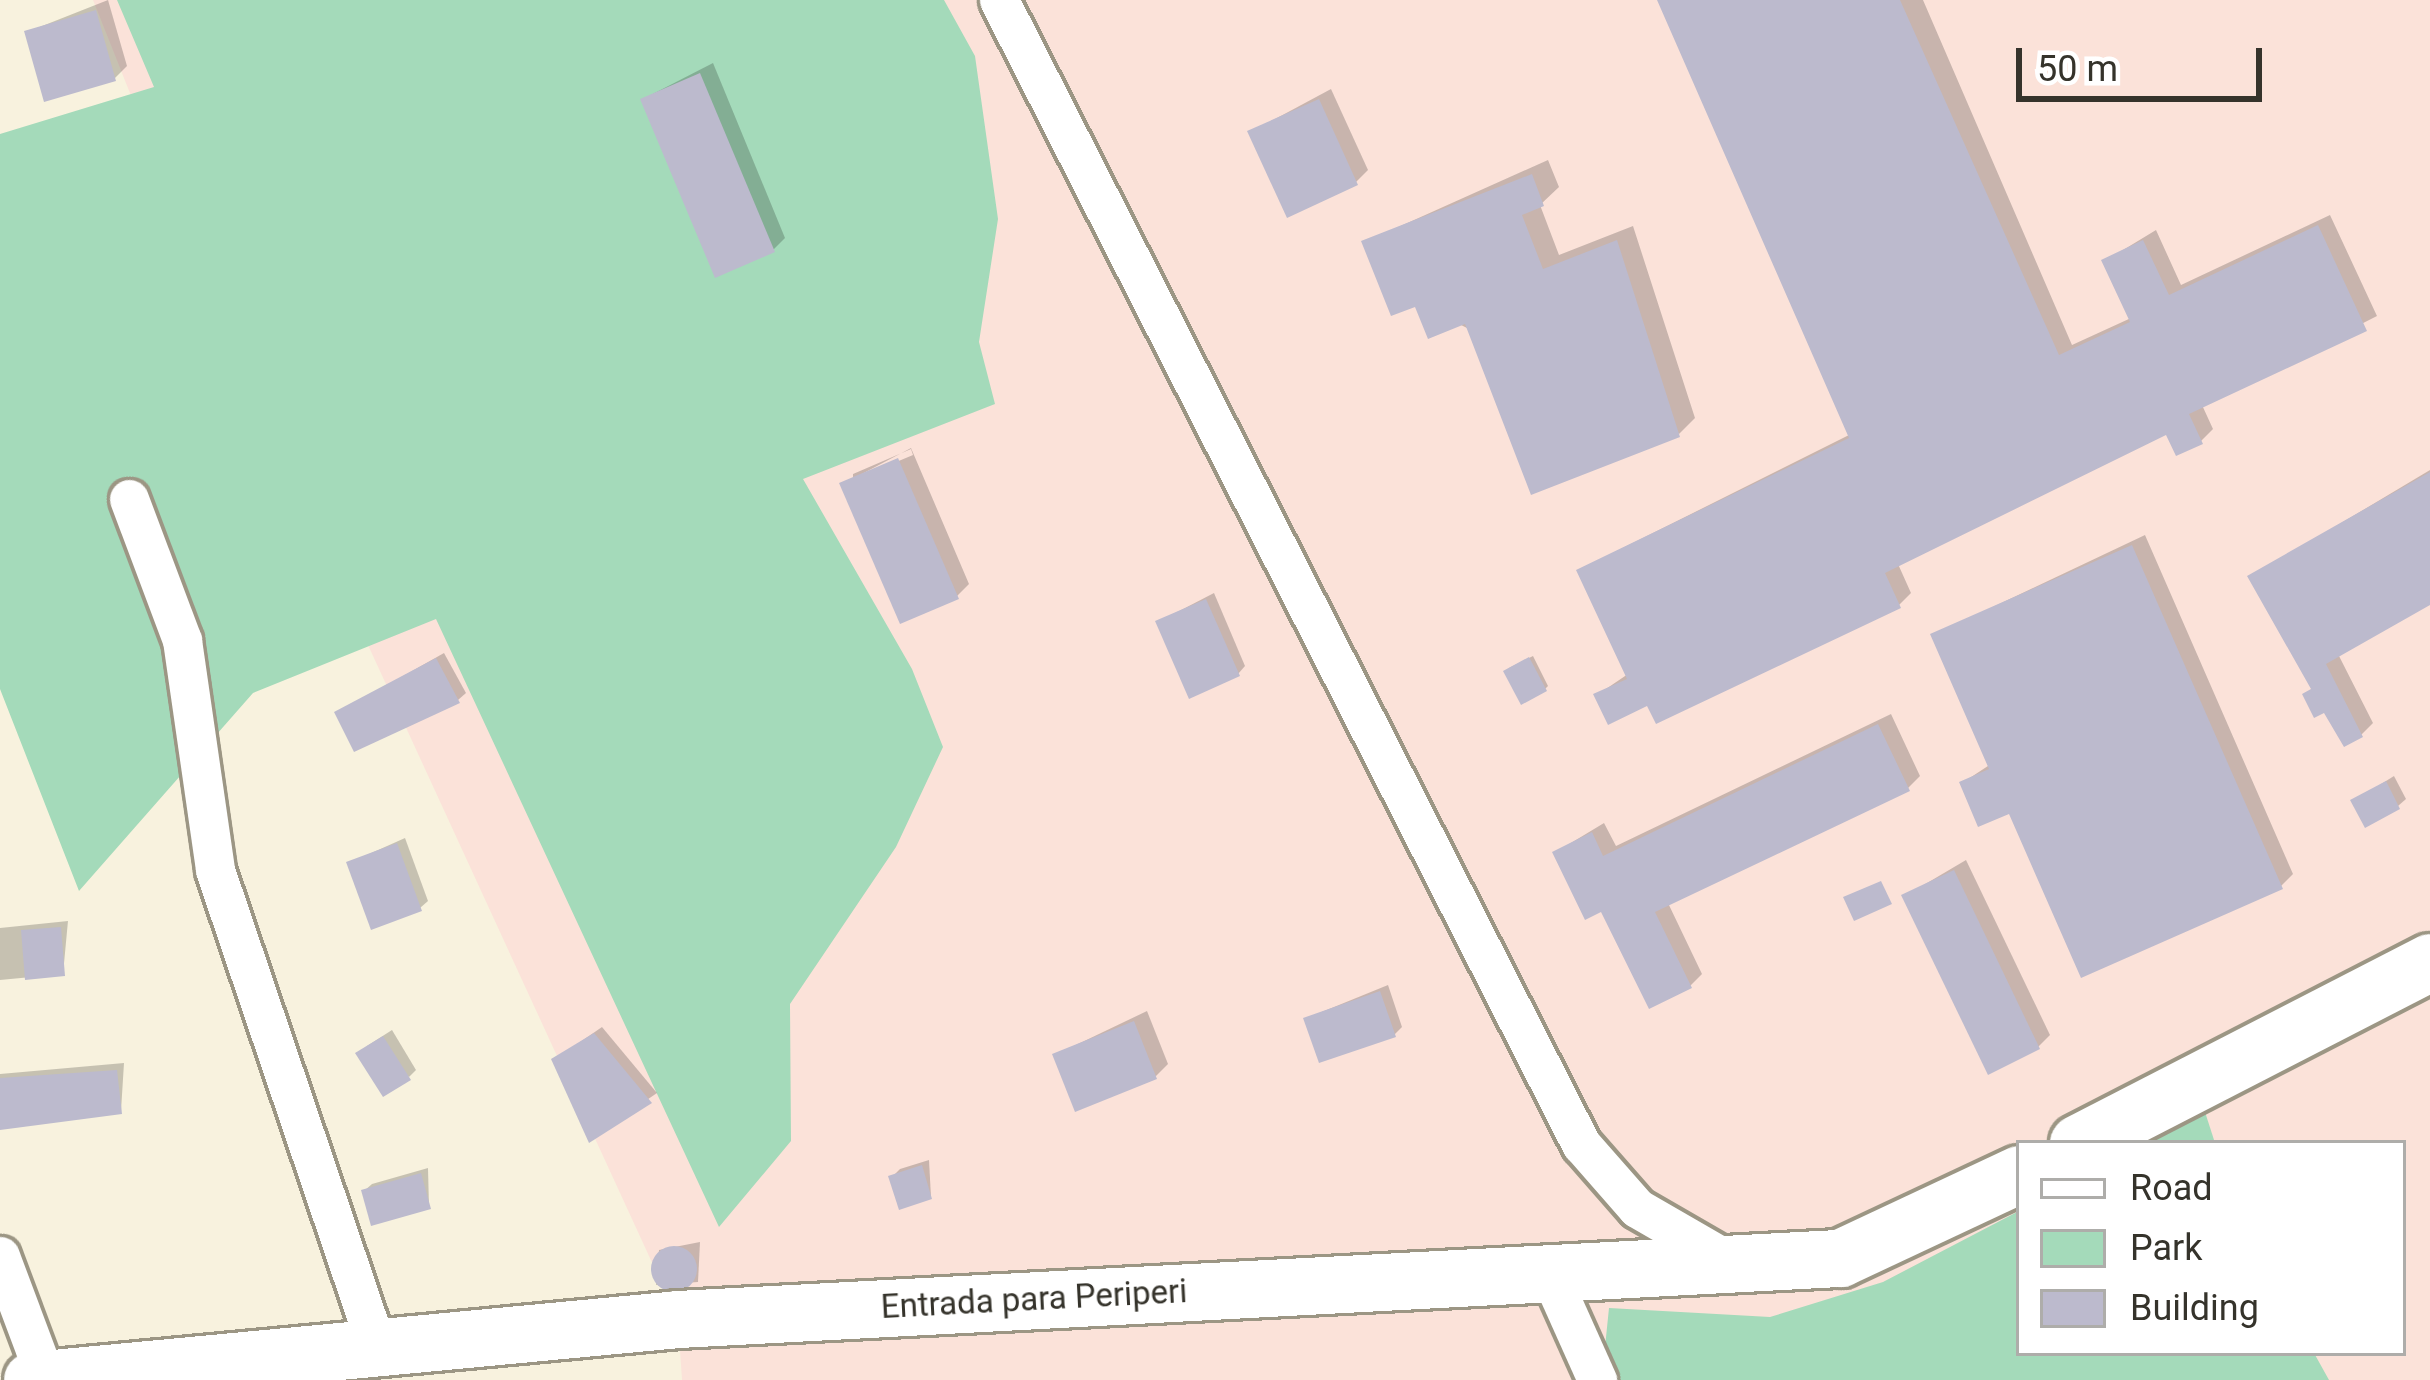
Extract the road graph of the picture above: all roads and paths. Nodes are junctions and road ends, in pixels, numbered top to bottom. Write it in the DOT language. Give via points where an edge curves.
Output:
graph roads {
  1 [pos="999,0"];
  2 [pos="129,499"];
  3 [pos="2430,962"];
  4 [pos="2084,1140"];
  5 [pos="2016,1176"];
  6 [pos="0,1256"];
  7 [pos="1734,1264"];
  8 [pos="1547,1268"];
  9 [pos="377,1348"];
  10 [pos="46,1379"];
  11 [pos="32,1380"];
  12 [pos="1598,1380"];
  1 -- 7 [label="street" via="1581,1144 1637,1208"];
  2 -- 9 [label="street" via="182,640 215,869"];
  3 -- 4 [label="main road"];
  5 -- 7 [label="main road, Entrada para Periperi" via="1883,1246"];
  6 -- 10 [label="street"];
  7 -- 8 [label="main road, Entrada para Periperi"];
  8 -- 9 [label="main road, Entrada para Periperi"];
  8 -- 12 [label="street"];
  9 -- 10 [label="main road, Entrada para Periperi"];
  10 -- 11 [label="main road, Entrada para Periperi"];
}
